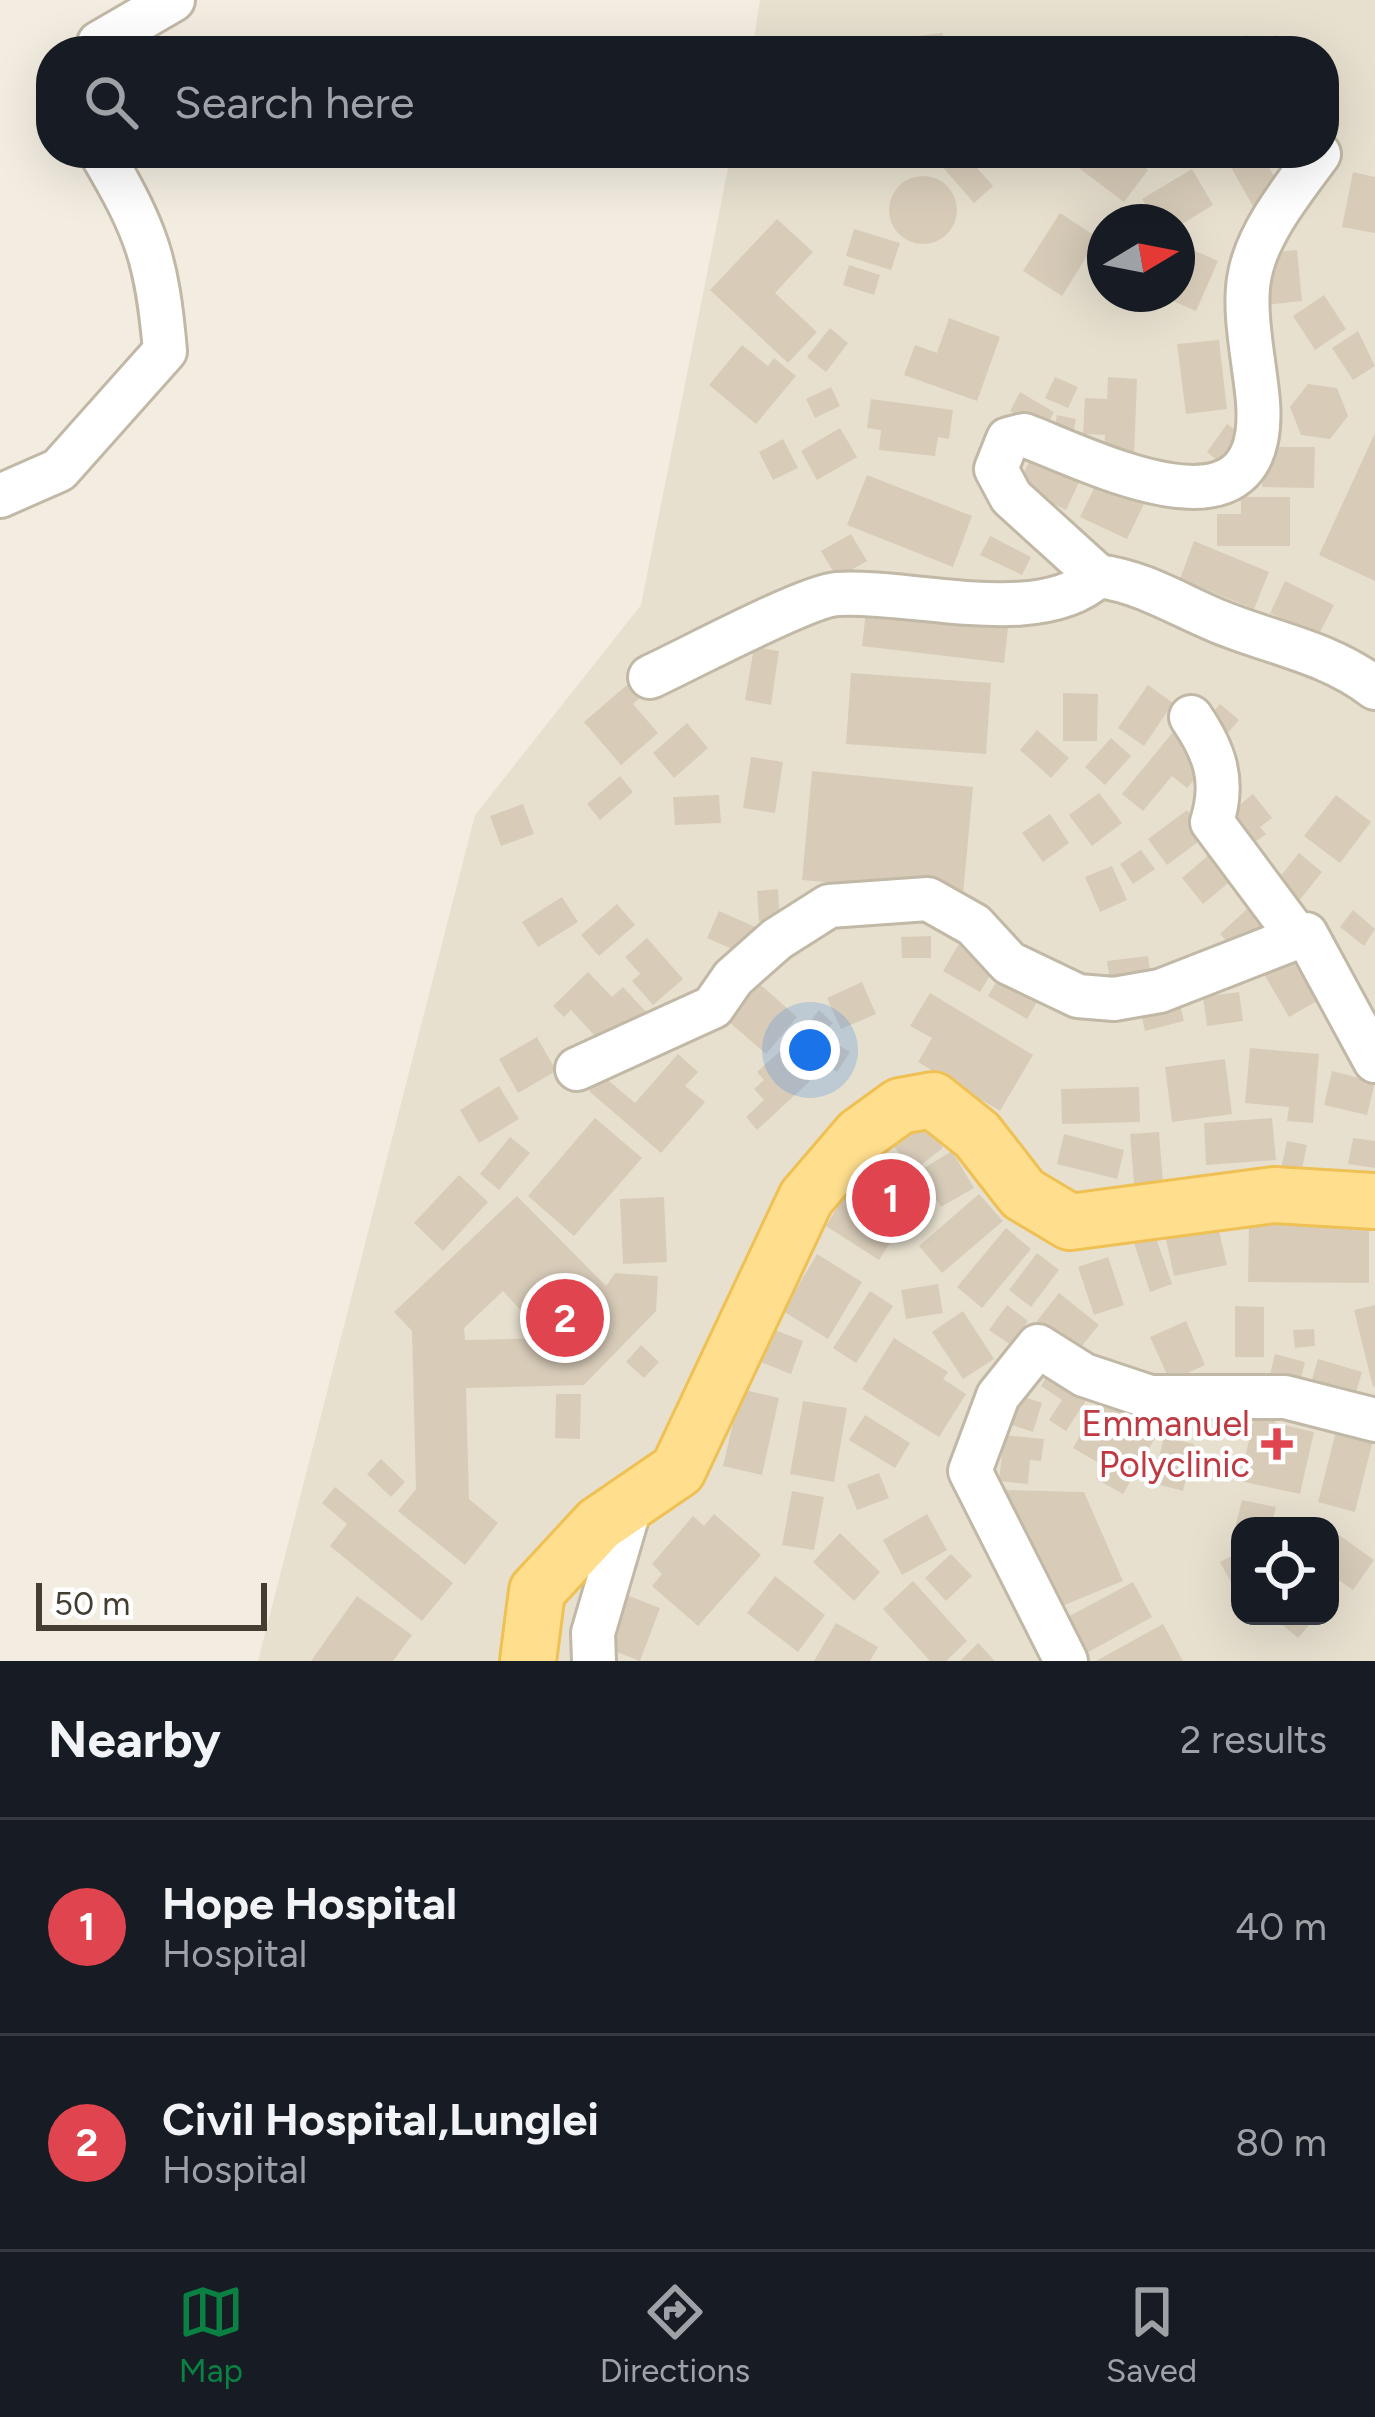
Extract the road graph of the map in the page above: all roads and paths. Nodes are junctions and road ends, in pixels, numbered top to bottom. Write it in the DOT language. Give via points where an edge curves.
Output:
graph roads {
  1 [pos="172,0"];
  2 [pos="111,36"];
  3 [pos="110,168"];
  4 [pos="1309,168"];
  5 [pos="0,496"];
  6 [pos="1098,576"];
  7 [pos="1364,673"];
  8 [pos="650,677"];
  9 [pos="1191,717"];
  10 [pos="1297,936"];
  11 [pos="1375,1061"];
  12 [pos="577,1069"];
  13 [pos="1375,1201"];
  14 [pos="1375,1420"];
  15 [pos="632,1500"];
  16 [pos="528,1661"];
  17 [pos="594,1661"];
  18 [pos="1066,1661"];
  1 -- 2 [label="street"];
  3 -- 5 [label="street" via="158,269 165,351 59,470"];
  4 -- 6 [label="street" via="1249,275 1258,405 1247,466 1193,489 1141,481 1024,435 1008,439 996,469 1011,497"];
  6 -- 7 [label="street" via="1132,580 1220,622"];
  6 -- 8 [label="street" via="1080,593 1037,603 832,594"];
  9 -- 10 [label="street" via="1214,751 1220,797 1212,822"];
  10 -- 11 [label="street" via="1306,934"];
  10 -- 12 [label="street" via="1199,978 1114,999 1078,996 1010,963 974,925 928,899 829,906 777,939 713,1007"];
  13 -- 15 [label="main road" via="1274,1195 1070,1222 1023,1194 976,1135 933,1100 900,1106 860,1135 806,1198 678,1470"];
  14 -- 18 [label="street" via="1285,1397 1150,1397 1084,1375 1038,1346 998,1396 970,1471"];
  15 -- 16 [label="main road" via="537,1592"];
  15 -- 17 [label="street" via="593,1633"];
}
